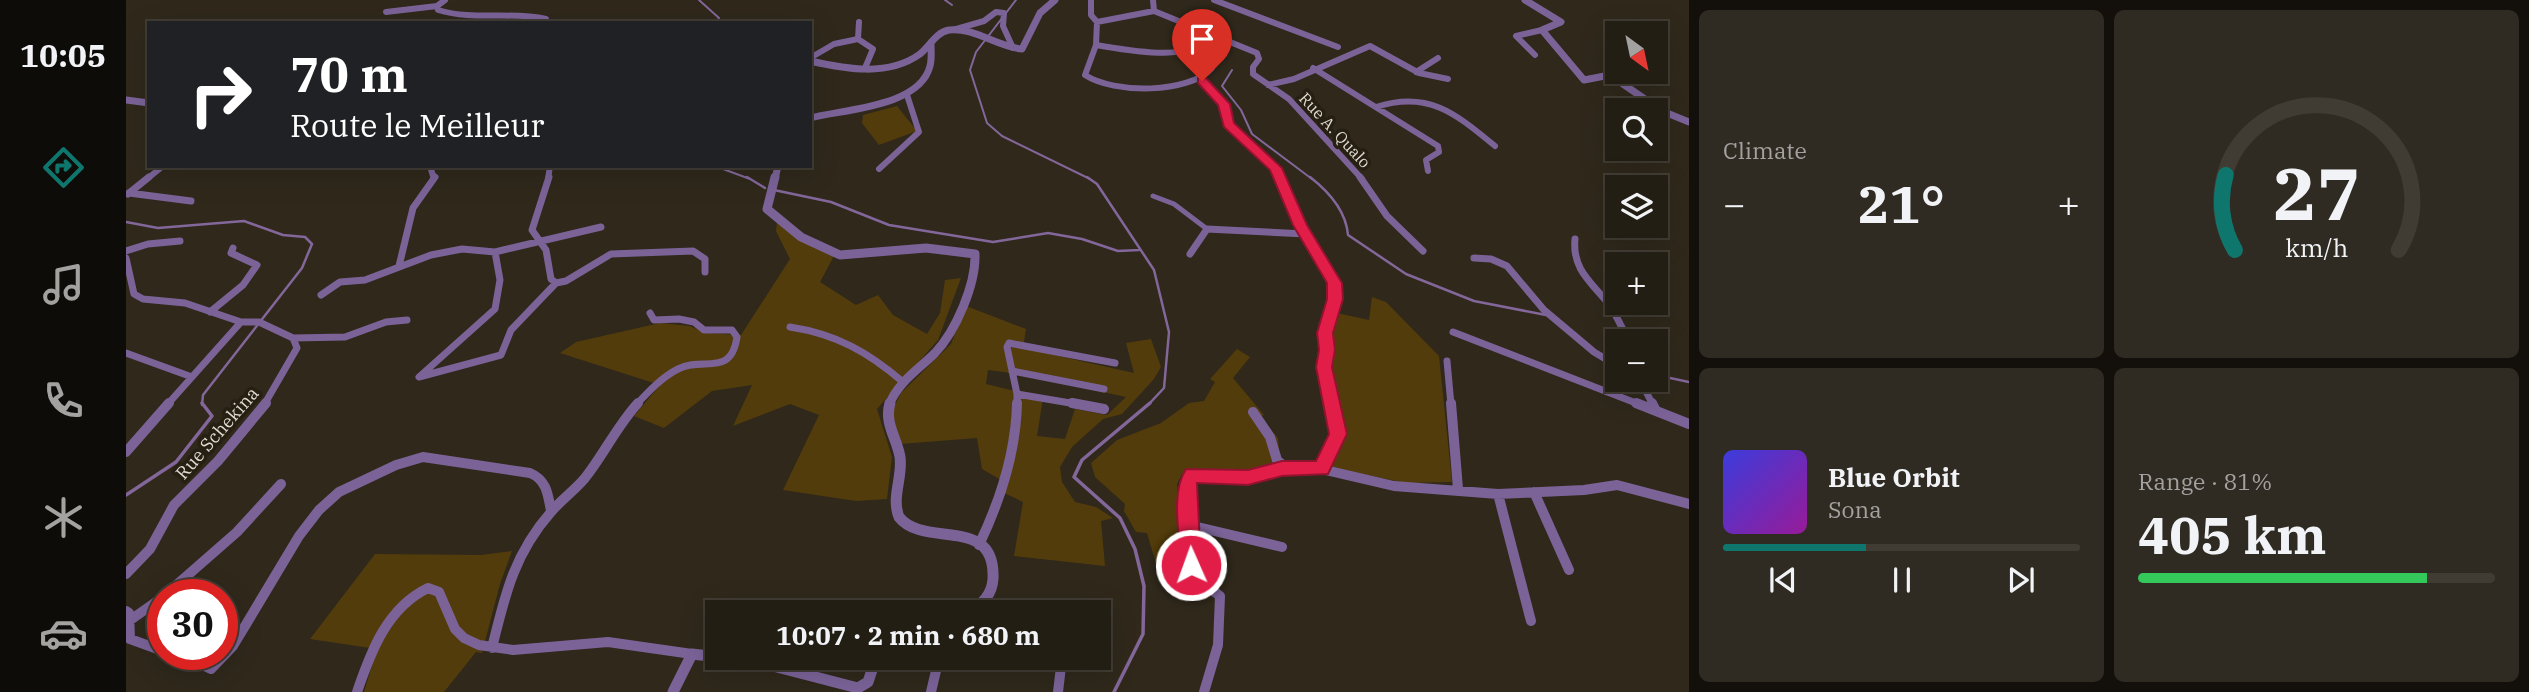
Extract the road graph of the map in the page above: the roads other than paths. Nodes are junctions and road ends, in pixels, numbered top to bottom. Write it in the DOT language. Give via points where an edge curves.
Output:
graph roads {
  1 [pos="444,0"];
  2 [pos="1055,0"];
  3 [pos="1091,0"];
  4 [pos="1153,0"];
  5 [pos="1214,0"];
  6 [pos="1525,0"];
  7 [pos="437,6"];
  8 [pos="1154,11"];
  9 [pos="386,12"];
  10 [pos="545,21"];
  11 [pos="859,22"];
  12 [pos="1097,22"];
  13 [pos="953,30"];
  14 [pos="1542,30"];
  15 [pos="1222,38"];
  16 [pos="858,39"];
  17 [pos="931,44"];
  18 [pos="1096,45"];
  19 [pos="1338,47"];
  20 [pos="1013,48"];
  21 [pos="1199,49"];
  22 [pos="1535,55"];
  23 [pos="812,58"];
  24 [pos="1438,58"];
  25 [pos="812,59"];
  26 [pos="865,68"];
  27 [pos="1313,68"];
  28 [pos="1416,72"];
  29 [pos="1448,79"];
  30 [pos="1202,81"];
  31 [pos="1268,85"];
  32 [pos="907,95"];
  33 [pos="126,100"];
  34 [pos="147,103"];
  35 [pos="1376,107"];
  36 [pos="812,118"];
  37 [pos="1689,122"];
  38 [pos="1495,146"];
  39 [pos="160,168"];
  40 [pos="431,168"];
  41 [pos="550,168"];
  42 [pos="777,168"];
  43 [pos="879,169"];
  44 [pos="1428,171"];
  45 [pos="127,194"];
  46 [pos="1153,196"];
  47 [pos="191,201"];
  48 [pos="601,227"];
  49 [pos="1207,229"];
  50 [pos="1306,234"];
  51 [pos="1574,239"];
  52 [pos="180,241"];
  53 [pos="540,242"];
  54 [pos="233,248"];
  55 [pos="126,251"];
  56 [pos="1423,251"];
  57 [pos="495,252"];
  58 [pos="1189,254"];
  59 [pos="126,257"];
  60 [pos="1474,258"];
  61 [pos="399,266"];
  62 [pos="705,272"];
  63 [pos="556,283"];
  64 [pos="321,295"];
  65 [pos="210,312"];
  66 [pos="650,313"];
  67 [pos="407,320"];
  68 [pos="241,322"];
  69 [pos="790,327"];
  70 [pos="1623,329"];
  71 [pos="1453,332"];
  72 [pos="293,338"];
  73 [pos="126,353"];
  74 [pos="1605,359"];
  75 [pos="1447,361"];
  76 [pos="1115,363"];
  77 [pos="1012,371"];
  78 [pos="192,377"];
  79 [pos="903,382"];
  80 [pos="1104,389"];
  81 [pos="1644,392"];
  82 [pos="1017,394"];
  83 [pos="1104,409"];
  84 [pos="1253,412"];
  85 [pos="1658,413"];
  86 [pos="1689,424"];
  87 [pos="126,452"];
  88 [pos="1287,468"];
  89 [pos="1321,469"];
  90 [pos="281,484"];
  91 [pos="1458,489"];
  92 [pos="1534,492"];
  93 [pos="1498,494"];
  94 [pos="1689,504"];
  95 [pos="551,510"];
  96 [pos="1189,525"];
  97 [pos="979,545"];
  98 [pos="1282,547"];
  99 [pos="1569,570"];
  100 [pos="126,574"];
  101 [pos="183,579"];
  102 [pos="987,600"];
  103 [pos="147,605"];
  104 [pos="128,616"];
  105 [pos="1531,621"];
  106 [pos="238,642"];
  107 [pos="147,645"];
  108 [pos="492,648"];
  109 [pos="692,654"];
  110 [pos="705,656"];
  111 [pos="789,670"];
  112 [pos="872,670"];
  113 [pos="936,670"];
  114 [pos="1061,670"];
  115 [pos="357,692"];
  116 [pos="673,692"];
  117 [pos="931,692"];
  118 [pos="1058,692"];
  119 [pos="1204,692"];
  1 -- 7 [label="street"];
  2 -- 20 [label="street" via="1032,23 1026,46"];
  3 -- 12 [label="street" via="1091,15"];
  4 -- 8 [label="street"];
  5 -- 19 [label="street"];
  6 -- 14 [label="street" via="1561,22"];
  7 -- 9 [label="street"];
  7 -- 10 [label="street" via="456,16 523,15"];
  8 -- 12 [label="street"];
  8 -- 15 [label="street"];
  11 -- 16 [label="street"];
  12 -- 18 [label="street"];
  13 -- 17 [label="street" via="940,33"];
  13 -- 20 [label="street"];
  13 -- 20 [label="street" via="1004,13 1003,26"];
  14 -- 22 [label="street" via="1516,36"];
  14 -- 37 [label="street" via="1584,79 1610,75 1662,111"];
  15 -- 21 [label="street"];
  15 -- 31 [label="street" via="1257,53 1252,74"];
  16 -- 23 [label="street" via="834,44"];
  16 -- 26 [label="street" via="873,50"];
  17 -- 26 [label="street" via="894,68"];
  17 -- 32 [label="street" via="927,80"];
  18 -- 21 [label="street" via="1142,52"];
  18 -- 30 [label="street" via="1085,75 1096,83 1174,87"];
  21 -- 30 [label="street" via="1213,65"];
  24 -- 28 [label="street"];
  25 -- 26 [label="street"];
  27 -- 28 [label="street" via="1370,46"];
  27 -- 31 [label="street" via="1286,82"];
  27 -- 35 [label="street"];
  28 -- 29 [label="street"];
  30 -- 50 [label="street" via="1224,104 1228,124 1275,168"];
  31 -- 56 [label="street, Rue A. Qualo" via="1289,99 1363,180 1387,216"];
  32 -- 36 [label="street"];
  32 -- 43 [label="street" via="919,132"];
  33 -- 34 [label="street"];
  35 -- 38 [label="street" via="1395,99 1429,102"];
  35 -- 44 [label="street" via="1441,149 1426,160"];
  39 -- 45 [label="street"];
  40 -- 61 [label="street" via="435,178 413,208"];
  41 -- 53 [label="street" via="550,180 533,216 532,230"];
  42 -- 79 [label="street" via="767,209 826,249 840,255 913,248 975,254 973,274 944,343"];
  45 -- 47 [label="street"];
  46 -- 49 [label="street" via="1174,204"];
  48 -- 53 [label="street"];
  49 -- 50 [label="street"];
  49 -- 58 [label="street"];
  50 -- 89 [label="street" via="1337,289 1325,333 1324,367 1338,434"];
  51 -- 70 [label="street" via="1572,248 1579,268 1617,314"];
  52 -- 55 [label="street"];
  53 -- 57 [label="street"];
  53 -- 63 [label="street"];
  54 -- 65 [label="street" via="231,253 239,259 257,265 243,285"];
  57 -- 61 [label="street" via="462,249"];
  57 -- 63 [label="street" via="500,280 495,309 419,377 501,355 512,330"];
  59 -- 65 [label="street" via="134,294"];
  60 -- 74 [label="street" via="1491,259 1507,267 1544,310"];
  61 -- 64 [label="street" via="365,280 340,282"];
  62 -- 63 [label="street" via="705,259 693,251 611,254"];
  65 -- 68 [label="street"];
  66 -- 95 [label="street" via="654,320 679,318 704,330 732,330 737,337 735,351 723,363 679,368 652,388 619,424 585,478"];
  67 -- 72 [label="street" via="386,322 345,337"];
  68 -- 72 [label="street" via="259,322"];
  68 -- 78 [label="street"];
  69 -- 79 [label="street" via="834,335 858,345"];
  71 -- 85 [label="street"];
  72 -- 100 [label="street, Rue Schekina" via="297,348 270,398 174,505 150,549"];
  73 -- 78 [label="street"];
  75 -- 91 [label="street"];
  76 -- 77 [label="street" via="1012,343 1007,347"];
  77 -- 80 [label="street"];
  77 -- 82 [label="street"];
  78 -- 87 [label="street"];
  79 -- 97 [label="street" via="890,400 886,418 899,454 895,504 899,516 905,524 967,536"];
  81 -- 85 [label="street"];
  82 -- 83 [label="street"];
  82 -- 97 [label="street" via="1016,437"];
  84 -- 88 [label="street" via="1270,437 1277,460"];
  85 -- 86 [label="street"];
  88 -- 89 [label="street"];
  88 -- 96 [label="street" via="1248,477 1192,475 1188,481"];
  89 -- 91 [label="street" via="1394,486"];
  90 -- 101 [label="street"];
  91 -- 93 [label="street"];
  92 -- 93 [label="street"];
  92 -- 94 [label="street" via="1617,485"];
  92 -- 99 [label="street"];
  93 -- 105 [label="street"];
  95 -- 106 [label="street" via="544,478 534,473 471,466 454,459 404,461 329,499 306,526"];
  95 -- 108 [label="street" via="516,562"];
  96 -- 98 [label="street"];
  96 -- 119 [label="street" via="1191,565 1196,576 1220,596 1221,645"];
  97 -- 102 [label="street" via="992,563"];
  103 -- 104 [label="street"];
  104 -- 107 [label="street" via="130,639"];
  108 -- 109 [label="street" via="547,649 594,642 644,644"];
  108 -- 115 [label="street" via="463,638 439,592 428,588 412,593 371,651"];
  109 -- 110 [label="street"];
  109 -- 116 [label="street"];
  111 -- 112 [label="street" via="858,688 868,682"];
  113 -- 117 [label="street"];
  114 -- 118 [label="street"];
}
